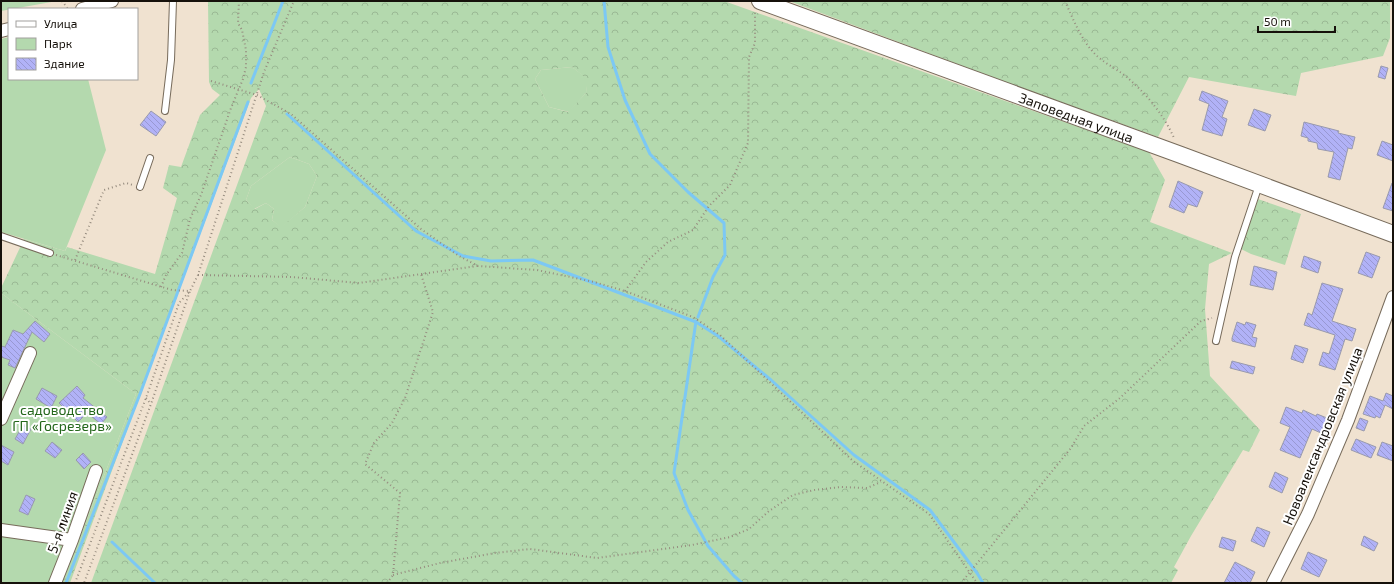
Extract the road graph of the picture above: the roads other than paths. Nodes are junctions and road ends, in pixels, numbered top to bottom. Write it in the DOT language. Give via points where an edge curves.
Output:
graph roads {
  1 [pos="112,1"];
  2 [pos="173,1"];
  3 [pos="757,4"];
  4 [pos="86,8"];
  5 [pos="165,111"];
  6 [pos="150,158"];
  7 [pos="1259,184"];
  8 [pos="140,187"];
  9 [pos="1393,234"];
  10 [pos="1,236"];
  11 [pos="50,253"];
  12 [pos="1393,297"];
  13 [pos="1216,341"];
  14 [pos="30,353"];
  15 [pos="1,419"];
  16 [pos="96,471"];
  17 [pos="1,530"];
  18 [pos="72,540"];
  19 [pos="55,583"];
  20 [pos="1272,583"];
  1 -- 4 [label="street"];
  2 -- 5 [label="lane" via="171,60"];
  3 -- 7 [label="street, Заповедная улица"];
  6 -- 8 [label="lane"];
  7 -- 9 [label="street, Заповедная улица"];
  7 -- 13 [label="lane" via="1235,257"];
  10 -- 11 [label="lane"];
  12 -- 20 [label="street, Новоалександровская улица" via="1342,434 1308,514"];
  14 -- 15 [label="street"];
  16 -- 18 [label="street, 5-я линия"];
  17 -- 18 [label="street"];
  18 -- 19 [label="street, 5-я линия"];
}
